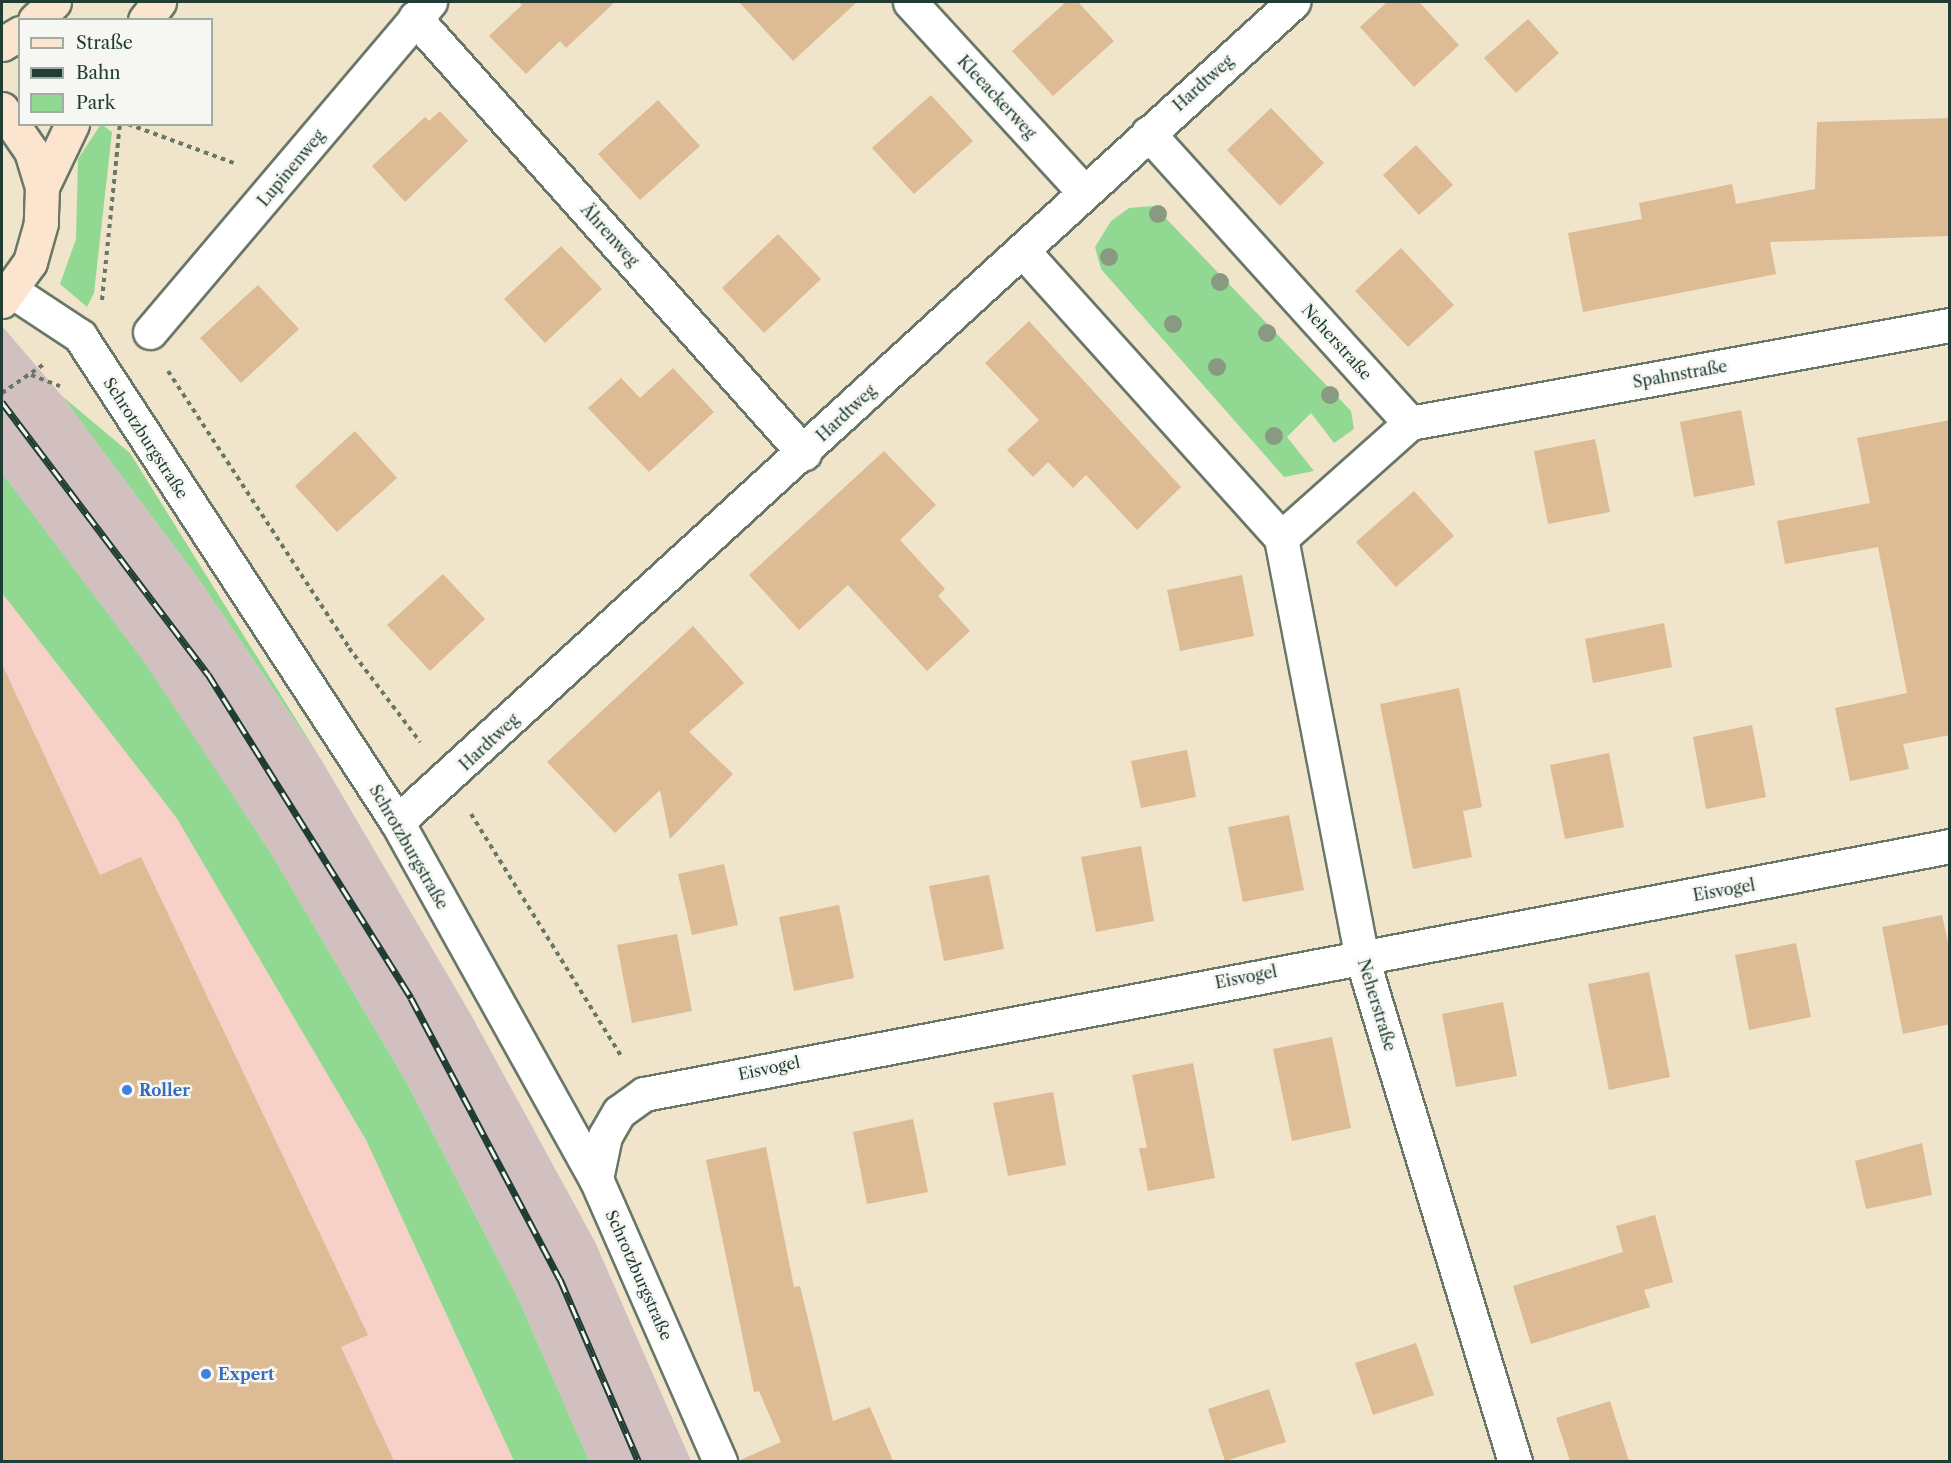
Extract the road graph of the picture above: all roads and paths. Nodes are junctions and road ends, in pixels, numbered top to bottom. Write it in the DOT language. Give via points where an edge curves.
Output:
graph roads {
  1 [pos="54,2"];
  2 [pos="159,2"];
  3 [pos="910,2"];
  4 [pos="1293,2"];
  5 [pos="422,10"];
  6 [pos="37,18"];
  7 [pos="147,18"];
  8 [pos="18,34"];
  9 [pos="2,44"];
  10 [pos="2,109"];
  11 [pos="71,126"];
  12 [pos="120,126"];
  13 [pos="133,126"];
  14 [pos="1149,133"];
  15 [pos="280,181"];
  16 [pos="42,187"];
  17 [pos="1084,192"];
  18 [pos="1022,250"];
  19 [pos="7,296"];
  20 [pos="1950,326"];
  21 [pos="150,332"];
  22 [pos="80,336"];
  23 [pos="2,393"];
  24 [pos="1410,423"];
  25 [pos="804,453"];
  26 [pos="1281,538"];
  27 [pos="449,779"];
  28 [pos="397,822"];
  29 [pos="1950,846"];
  30 [pos="1361,955"];
  31 [pos="644,1094"];
  32 [pos="596,1179"];
  33 [pos="720,1461"];
  34 [pos="1515,1461"];
  1 -- 6 [label="main road"];
  2 -- 7 [label="main road"];
  3 -- 17 [label="street, Kleeackerweg"];
  4 -- 14 [label="street, Hardtweg"];
  5 -- 15 [label="street, Lupinenweg"];
  5 -- 25 [label="street, Ährenweg"];
  8 -- 9 [label="main road"];
  10 -- 16 [label="main road" via="31,151"];
  11 -- 16 [label="main road"];
  12 -- 22 [label="path" via="101,306"];
  13 -- 15 [label="path"];
  14 -- 17 [label="street, Hardtweg"];
  14 -- 24 [label="street, Neherstraße"];
  15 -- 21 [label="street, Lupinenweg"];
  16 -- 19 [label="main road" via="41,223 30,262"];
  17 -- 18 [label="street, Hardtweg"];
  18 -- 25 [label="street, Hardtweg"];
  18 -- 26 [label="street"];
  19 -- 22 [label="street, Schrotzburgstraße"];
  20 -- 24 [label="street, Spahnstraße"];
  21 -- 27 [label="path" via="171,377 349,648"];
  22 -- 23 [label="path"];
  22 -- 28 [label="street, Schrotzburgstraße"];
  24 -- 26 [label="street"];
  25 -- 27 [label="street, Hardtweg"];
  26 -- 30 [label="street, Neherstraße"];
  27 -- 28 [label="street, Hardtweg"];
  27 -- 31 [label="path"];
  28 -- 32 [label="street, Schrotzburgstraße"];
  29 -- 30 [label="street, Eisvogel"];
  30 -- 31 [label="street, Eisvogel"];
  30 -- 34 [label="street, Neherstraße"];
  31 -- 32 [label="street, Eisvogel" via="619,1112 606,1136"];
  32 -- 33 [label="street, Schrotzburgstraße"];
}
